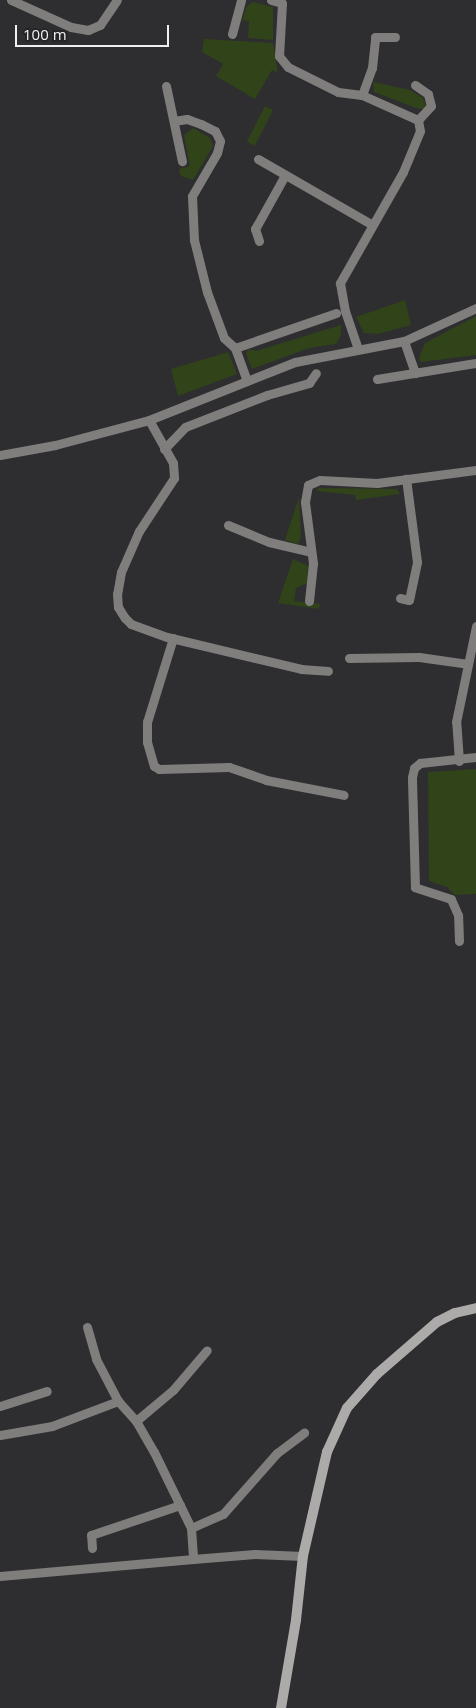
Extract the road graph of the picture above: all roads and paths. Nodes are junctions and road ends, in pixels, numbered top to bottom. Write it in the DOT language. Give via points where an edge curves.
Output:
graph roads {
  1 [pos="11,0"];
  2 [pos="117,0"];
  3 [pos="241,0"];
  4 [pos="271,0"];
  5 [pos="232,34"];
  6 [pos="395,37"];
  7 [pos="415,85"];
  8 [pos="166,86"];
  9 [pos="362,95"];
  10 [pos="418,120"];
  11 [pos="174,121"];
  12 [pos="258,159"];
  13 [pos="182,161"];
  14 [pos="285,175"];
  15 [pos="371,224"];
  16 [pos="259,242"];
  17 [pos="476,308"];
  18 [pos="336,313"];
  19 [pos="404,341"];
  20 [pos="235,348"];
  21 [pos="358,349"];
  22 [pos="476,363"];
  23 [pos="316,373"];
  24 [pos="415,373"];
  25 [pos="377,379"];
  26 [pos="247,381"];
  27 [pos="149,420"];
  28 [pos="164,449"];
  29 [pos="0,455"];
  30 [pos="476,470"];
  31 [pos="406,479"];
  32 [pos="228,525"];
  33 [pos="311,552"];
  34 [pos="400,598"];
  35 [pos="309,600"];
  36 [pos="476,626"];
  37 [pos="173,638"];
  38 [pos="349,658"];
  39 [pos="468,664"];
  40 [pos="328,671"];
  41 [pos="476,757"];
  42 [pos="459,761"];
  43 [pos="344,796"];
  44 [pos="459,941"];
  45 [pos="476,1308"];
  46 [pos="87,1327"];
  47 [pos="206,1350"];
  48 [pos="47,1391"];
  49 [pos="118,1401"];
  50 [pos="0,1406"];
  51 [pos="136,1421"];
  52 [pos="304,1433"];
  53 [pos="0,1435"];
  54 [pos="180,1505"];
  55 [pos="191,1528"];
  56 [pos="92,1548"];
  57 [pos="303,1556"];
  58 [pos="193,1559"];
  59 [pos="0,1576"];
  60 [pos="281,1708"];
  1 -- 2 [label="street" via="71,27 88,30 100,24"];
  3 -- 5 [label="street"];
  4 -- 9 [label="street" via="282,3 279,56 282,60 338,92"];
  6 -- 9 [label="street" via="375,37 372,68"];
  7 -- 10 [label="street" via="428,94 431,106"];
  8 -- 11 [label="street"];
  9 -- 10 [label="street"];
  10 -- 15 [label="street" via="420,131 402,172"];
  11 -- 13 [label="street"];
  11 -- 20 [label="street" via="187,119 201,124 215,131 220,141 217,153 192,196 194,240 207,292 224,338"];
  12 -- 14 [label="street"];
  14 -- 15 [label="street"];
  14 -- 16 [label="street" via="255,229"];
  15 -- 21 [label="street" via="340,283 345,311"];
  17 -- 19 [label="street"];
  18 -- 20 [label="street"];
  19 -- 21 [label="street"];
  19 -- 24 [label="street"];
  20 -- 26 [label="street"];
  21 -- 26 [label="street" via="295,362"];
  22 -- 24 [label="street"];
  23 -- 28 [label="street" via="309,384 275,392 185,427"];
  24 -- 25 [label="street"];
  26 -- 27 [label="street"];
  27 -- 28 [label="street"];
  27 -- 29 [label="street" via="55,445"];
  28 -- 37 [label="street" via="173,464 174,478 127,555 117,594 118,607 130,624"];
  30 -- 31 [label="street"];
  31 -- 33 [label="street" via="378,483 320,480 308,485 305,502"];
  31 -- 34 [label="street" via="417,562 408,600"];
  32 -- 33 [label="street" via="269,542"];
  33 -- 35 [label="street"];
  36 -- 39 [label="street"];
  37 -- 40 [label="street" via="301,669"];
  37 -- 43 [label="street" via="147,722 147,742 154,766 159,769 228,767 266,780"];
  38 -- 39 [label="street" via="419,657"];
  39 -- 42 [label="street" via="456,722"];
  41 -- 42 [label="street"];
  42 -- 44 [label="street" via="420,763 414,768 412,777 415,887 451,898 458,915"];
  45 -- 57 [label="street" via="454,1313 437,1322 377,1374 347,1408 327,1452"];
  46 -- 49 [label="street" via="96,1359"];
  47 -- 51 [label="street" via="173,1390"];
  48 -- 50 [label="street"];
  49 -- 51 [label="street"];
  49 -- 53 [label="street" via="60,1423"];
  51 -- 54 [label="street"];
  52 -- 55 [label="street" via="277,1454 223,1514"];
  54 -- 55 [label="street"];
  54 -- 56 [label="street" via="91,1534"];
  55 -- 58 [label="street"];
  57 -- 58 [label="street" via="255,1554"];
  57 -- 60 [label="street"];
  58 -- 59 [label="street"];
}
